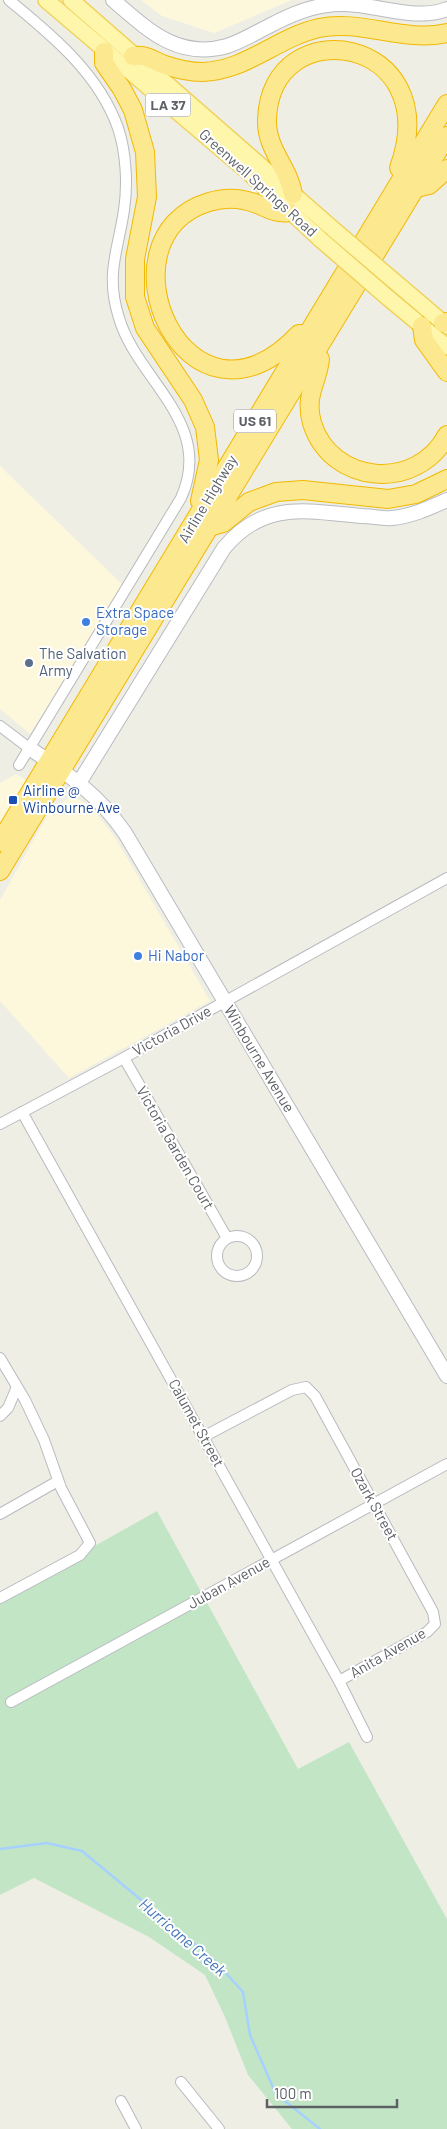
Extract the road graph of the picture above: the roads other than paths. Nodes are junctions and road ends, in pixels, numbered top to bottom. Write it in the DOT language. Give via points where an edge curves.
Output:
graph roads {
  1 [pos="9,0"];
  2 [pos="46,0"];
  3 [pos="71,0"];
  4 [pos="113,0"];
  5 [pos="447,9"];
  6 [pos="447,33"];
  7 [pos="104,52"];
  8 [pos="133,56"];
  9 [pos="447,104"];
  10 [pos="447,136"];
  11 [pos="447,169"];
  12 [pos="408,184"];
  13 [pos="294,194"];
  14 [pos="289,212"];
  15 [pos="446,323"];
  16 [pos="422,326"];
  17 [pos="308,334"];
  18 [pos="447,347"];
  19 [pos="318,350"];
  20 [pos="447,372"];
  21 [pos="447,435"];
  22 [pos="447,479"];
  23 [pos="447,500"];
  24 [pos="202,509"];
  25 [pos="210,527"];
  26 [pos="0,726"];
  27 [pos="29,748"];
  28 [pos="19,765"];
  29 [pos="55,765"];
  30 [pos="79,783"];
  31 [pos="0,842"];
  32 [pos="0,871"];
  33 [pos="447,878"];
  34 [pos="225,1002"];
  35 [pos="124,1058"];
  36 [pos="22,1112"];
  37 [pos="0,1124"];
  38 [pos="227,1238"];
  39 [pos="0,1358"];
  40 [pos="447,1376"];
  41 [pos="17,1387"];
  42 [pos="0,1416"];
  43 [pos="204,1437"];
  44 [pos="447,1464"];
  45 [pos="58,1481"];
  46 [pos="374,1502"];
  47 [pos="0,1514"];
  48 [pos="270,1560"];
  49 [pos="0,1598"];
  50 [pos="435,1624"];
  51 [pos="339,1681"];
  52 [pos="11,1702"];
  53 [pos="367,1737"];
  54 [pos="181,2082"];
  55 [pos="121,2101"];
  56 [pos="136,2129"];
  57 [pos="219,2129"];
  1 -- 27 [label="street, Airline Highway" via="58,43 89,76 118,129 126,165 124,210 112,276 119,318 132,346 179,416 190,460 187,486 181,498"];
  2 -- 7 [label="main road, Greenwell Springs Road / LA 37"];
  3 -- 8 [label="main road, Greenwell Springs Road / LA 37"];
  4 -- 5 [label="street" via="149,32 177,46 203,51 229,46 300,10 340,4 411,12"];
  6 -- 8 [label="highway" via="420,36 326,27 302,33 238,64 213,71 185,70 164,65 144,54"];
  7 -- 14 [label="main road, Greenwell Springs Road / LA 37" via="247,171"];
  7 -- 24 [label="highway" via="104,63 133,110 145,152 147,197 135,259 135,297 144,328 192,400 205,427 209,460 199,498"];
  8 -- 13 [label="main road, Greenwell Springs Road / LA 37"];
  9 -- 12 [label="highway, Airline Highway / US 61"];
  10 -- 12 [label="highway, Airline Highway / US 61"];
  11 -- 12 [label="highway" via="429,185"];
  12 -- 13 [label="highway" via="398,170 409,139 412,118 403,88 392,72 377,60 354,51 333,50 314,54 296,63 277,84 269,103 269,140 291,180"];
  12 -- 17 [label="highway, Airline Highway / US 61"];
  12 -- 19 [label="highway, Airline Highway / US 61"];
  13 -- 15 [label="main road, Greenwell Springs Road / LA 37, bridge"];
  14 -- 16 [label="main road, Greenwell Springs Road / LA 37, bridge"];
  14 -- 17 [label="highway" via="277,214 258,204 235,199 215,200 191,210 178,221 163,244 155,275 156,295 164,321 178,342 199,359 217,366 243,368 263,363 299,334"];
  16 -- 18 [label="main road, Greenwell Springs Road / LA 37"];
  16 -- 20 [label="highway" via="424,340"];
  17 -- 24 [label="highway, Airline Highway / US 61"];
  19 -- 21 [label="highway" via="320,361 312,383 310,402 312,421 324,445 348,467 370,474 401,472 430,457"];
  19 -- 25 [label="highway, Airline Highway / US 61"];
  22 -- 25 [label="highway" via="416,494 388,499 303,490 276,492 249,502 223,523"];
  23 -- 30 [label="street" via="422,512 392,518 303,510 256,520 238,531 224,548"];
  24 -- 29 [label="highway, Airline Highway / US 61"];
  25 -- 29 [label="highway, Airline Highway / US 61"];
  26 -- 27 [label="street"];
  27 -- 28 [label="street, Airline Highway"];
  27 -- 29 [label="street, Winbourne Avenue"];
  29 -- 30 [label="street, Winbourne Avenue"];
  29 -- 31 [label="highway, Airline Highway / US 61"];
  29 -- 32 [label="highway, Airline Highway / US 61"];
  30 -- 34 [label="street, Winbourne Avenue" via="108,808 122,828"];
  33 -- 34 [label="street, Victoria Drive"];
  34 -- 35 [label="street, Victoria Drive"];
  34 -- 40 [label="street, Winbourne Avenue"];
  35 -- 36 [label="street, Victoria Drive"];
  35 -- 38 [label="street, Victoria Garden Court"];
  36 -- 37 [label="street, Victoria Drive"];
  36 -- 43 [label="street, Calumet Street"];
  39 -- 41 [label="street"];
  41 -- 42 [label="street" via="8,1408"];
  41 -- 45 [label="street" via="44,1440"];
  43 -- 46 [label="street, Ozark Street" via="292,1390 306,1388 315,1396"];
  43 -- 48 [label="street, Calumet Street"];
  44 -- 46 [label="street, Juban Avenue"];
  45 -- 47 [label="street"];
  45 -- 49 [label="street" via="90,1543 80,1555"];
  46 -- 48 [label="street, Juban Avenue"];
  46 -- 50 [label="street, Ozark Street" via="433,1612"];
  48 -- 51 [label="street, Calumet Street"];
  48 -- 52 [label="street, Juban Avenue"];
  50 -- 51 [label="street, Anita Avenue" via="427,1632"];
  51 -- 53 [label="street, Calumet Street"];
  54 -- 57 [label="street"];
  55 -- 56 [label="street"];
}
